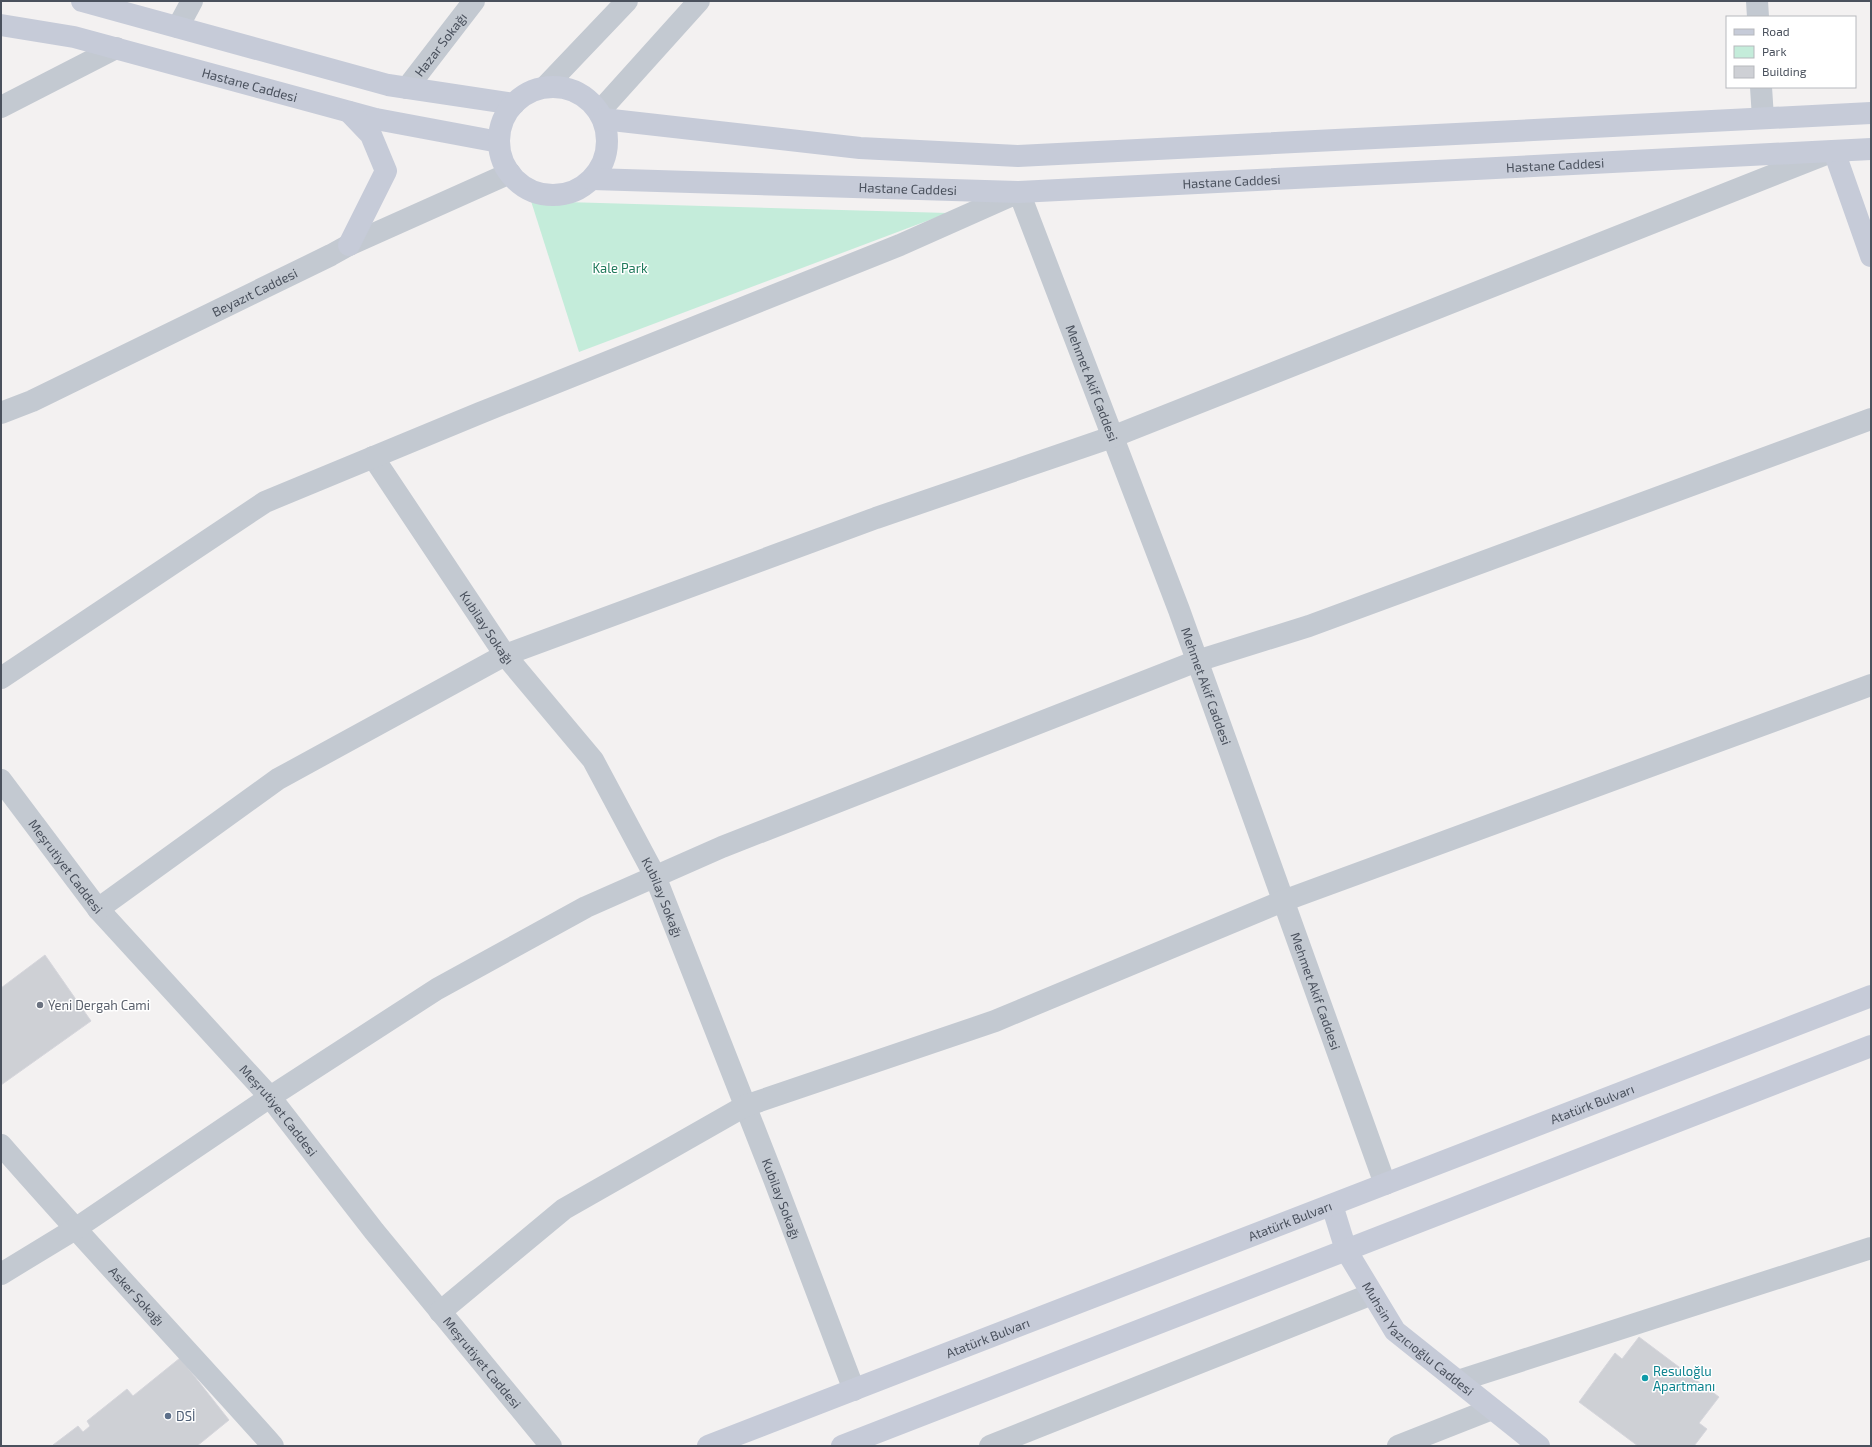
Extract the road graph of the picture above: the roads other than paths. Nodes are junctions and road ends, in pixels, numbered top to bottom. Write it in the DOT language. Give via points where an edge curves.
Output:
graph roads {
  1 [pos="82,1"];
  2 [pos="192,1"];
  3 [pos="474,1"];
  4 [pos="627,1"];
  5 [pos="699,1"];
  6 [pos="1757,1"];
  7 [pos="1758,16"];
  8 [pos="1,25"];
  9 [pos="178,27"];
  10 [pos="116,48"];
  11 [pos="545,87"];
  12 [pos="407,88"];
  13 [pos="1761,88"];
  14 [pos="514,104"];
  15 [pos="1,107"];
  16 [pos="348,111"];
  17 [pos="1871,113"];
  18 [pos="601,115"];
  19 [pos="1763,118"];
  20 [pos="499,142"];
  21 [pos="1871,149"];
  22 [pos="1834,151"];
  23 [pos="510,173"];
  24 [pos="592,179"];
  25 [pos="1019,192"];
  26 [pos="349,245"];
  27 [pos="1871,256"];
  28 [pos="1,413"];
  29 [pos="1871,419"];
  30 [pos="1112,437"];
  31 [pos="373,458"];
  32 [pos="505,655"];
  33 [pos="1197,661"];
  34 [pos="1,678"];
  35 [pos="1871,685"];
  36 [pos="1,780"];
  37 [pos="655,876"];
  38 [pos="1284,901"];
  39 [pos="98,909"];
  40 [pos="1871,996"];
  41 [pos="1871,1046"];
  42 [pos="270,1097"];
  43 [pos="746,1106"];
  44 [pos="1,1145"];
  45 [pos="1385,1184"];
  46 [pos="1332,1205"];
  47 [pos="75,1229"];
  48 [pos="1871,1248"];
  49 [pos="1346,1250"];
  50 [pos="1,1274"];
  51 [pos="1372,1294"];
  52 [pos="440,1312"];
  53 [pos="1458,1381"];
  54 [pos="854,1390"];
  55 [pos="1492,1408"];
  56 [pos="273,1446"];
  57 [pos="551,1446"];
  58 [pos="708,1446"];
  59 [pos="842,1446"];
  60 [pos="990,1446"];
  61 [pos="1398,1446"];
  62 [pos="1539,1446"];
  1 -- 9 [label="street"];
  2 -- 9 [label="street"];
  3 -- 12 [label="street, Hazar Sokağı"];
  4 -- 11 [label="street"];
  5 -- 18 [label="street"];
  6 -- 7 [label="street"];
  8 -- 10 [label="street, Hastane Caddesi" via="74,37"];
  9 -- 12 [label="street"];
  10 -- 15 [label="street"];
  10 -- 16 [label="street, Hastane Caddesi"];
  11 -- 14 [label="street" via="528,93"];
  11 -- 18 [label="street" via="561,87 576,91 589,100"];
  12 -- 14 [label="street"];
  13 -- 19 [label="street"];
  14 -- 20 [label="street" via="506,115"];
  16 -- 20 [label="street, Hastane Caddesi" via="376,119"];
  16 -- 26 [label="street" via="371,135 386,171"];
  17 -- 19 [label="street"];
  18 -- 19 [label="street" via="860,148 1018,156"];
  18 -- 24 [label="street" via="607,134 606,150 601,166"];
  20 -- 23 [label="street" via="502,159"];
  21 -- 22 [label="street, Hastane Caddesi"];
  22 -- 25 [label="street, Hastane Caddesi"];
  22 -- 27 [label="street"];
  22 -- 30 [label="street"];
  23 -- 24 [label="street" via="523,186 540,193 553,194 577,189"];
  23 -- 26 [label="street, Beyazıt Caddesi"];
  24 -- 25 [label="street, Hastane Caddesi"];
  25 -- 30 [label="street, Mehmet Akif Caddesi"];
  25 -- 31 [label="street" via="900,245"];
  26 -- 28 [label="street, Beyazıt Caddesi" via="32,401"];
  29 -- 33 [label="street" via="1309,626"];
  30 -- 32 [label="street" via="876,518"];
  30 -- 33 [label="street, Mehmet Akif Caddesi"];
  31 -- 32 [label="street, Kubilay Sokağı"];
  31 -- 34 [label="street" via="265,502"];
  32 -- 37 [label="street, Kubilay Sokağı" via="593,760"];
  32 -- 39 [label="street" via="278,779"];
  33 -- 37 [label="street" via="722,847"];
  33 -- 38 [label="street, Mehmet Akif Caddesi"];
  35 -- 38 [label="street"];
  36 -- 39 [label="street, Meşrutiyet Caddesi"];
  37 -- 42 [label="street" via="586,907 437,989"];
  37 -- 43 [label="street, Kubilay Sokağı"];
  38 -- 43 [label="street" via="996,1021"];
  38 -- 45 [label="street, Mehmet Akif Caddesi"];
  39 -- 42 [label="street, Meşrutiyet Caddesi"];
  40 -- 45 [label="street, Atatürk Bulvarı"];
  41 -- 49 [label="street"];
  42 -- 47 [label="street"];
  42 -- 52 [label="street, Meşrutiyet Caddesi"];
  43 -- 52 [label="street" via="564,1209"];
  43 -- 54 [label="street, Kubilay Sokağı"];
  44 -- 47 [label="street, Asker Sokağı"];
  45 -- 46 [label="street, Atatürk Bulvarı"];
  46 -- 49 [label="street, Muhsin Yazıcıoğlu Caddesi"];
  46 -- 54 [label="street, Atatürk Bulvarı"];
  47 -- 50 [label="street"];
  47 -- 56 [label="street, Asker Sokağı"];
  48 -- 53 [label="street"];
  49 -- 51 [label="street, Muhsin Yazıcıoğlu Caddesi"];
  49 -- 59 [label="street"];
  51 -- 53 [label="street, Muhsin Yazıcıoğlu Caddesi" via="1395,1332"];
  51 -- 60 [label="street"];
  52 -- 57 [label="street, Meşrutiyet Caddesi"];
  53 -- 55 [label="street, Muhsin Yazıcıoğlu Caddesi"];
  54 -- 58 [label="street, Atatürk Bulvarı"];
  55 -- 61 [label="street"];
  55 -- 62 [label="street, Muhsin Yazıcıoğlu Caddesi"];
}
